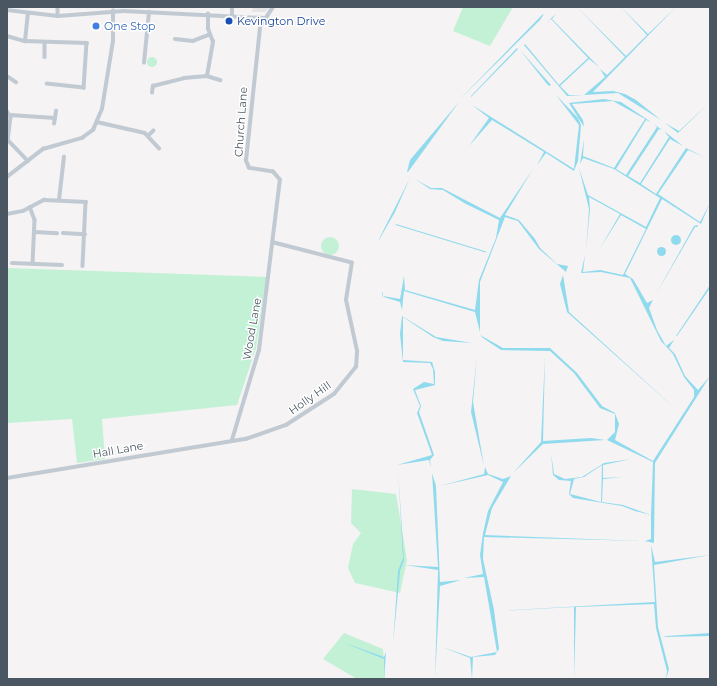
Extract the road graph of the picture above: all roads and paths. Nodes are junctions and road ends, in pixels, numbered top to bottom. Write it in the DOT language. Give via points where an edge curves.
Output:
graph roads {
  1 [pos="58,7"];
  2 [pos="135,7"];
  3 [pos="232,7"];
  4 [pos="273,7"];
  5 [pos="7,10"];
  6 [pos="113,11"];
  7 [pos="134,12"];
  8 [pos="149,12"];
  9 [pos="28,14"];
  10 [pos="208,14"];
  11 [pos="232,15"];
  12 [pos="58,16"];
  13 [pos="264,18"];
  14 [pos="209,35"];
  15 [pos="7,36"];
  16 [pos="175,39"];
  17 [pos="25,41"];
  18 [pos="46,42"];
  19 [pos="140,56"];
  20 [pos="46,57"];
  21 [pos="145,57"];
  22 [pos="144,63"];
  23 [pos="14,75"];
  24 [pos="7,76"];
  25 [pos="208,76"];
  26 [pos="11,79"];
  27 [pos="52,80"];
  28 [pos="220,80"];
  29 [pos="16,82"];
  30 [pos="84,88"];
  31 [pos="89,88"];
  32 [pos="152,93"];
  33 [pos="7,111"];
  34 [pos="56,111"];
  35 [pos="10,114"];
  36 [pos="55,118"];
  37 [pos="97,122"];
  38 [pos="54,124"];
  39 [pos="153,131"];
  40 [pos="149,135"];
  41 [pos="159,148"];
  42 [pos="64,157"];
  43 [pos="28,161"];
  44 [pos="7,177"];
  45 [pos="59,200"];
  46 [pos="30,207"];
  47 [pos="7,214"];
  48 [pos="35,232"];
  49 [pos="57,233"];
  50 [pos="63,233"];
  51 [pos="85,234"];
  52 [pos="274,243"];
  53 [pos="12,263"];
  54 [pos="33,264"];
  55 [pos="62,265"];
  56 [pos="83,266"];
  57 [pos="232,440"];
  58 [pos="7,478"];
  1 -- 12 [label="street"];
  2 -- 7 [label="street"];
  3 -- 11 [label="street"];
  4 -- 13 [label="street, Church Lane"];
  5 -- 9 [label="street"];
  6 -- 7 [label="street"];
  6 -- 12 [label="street"];
  6 -- 37 [label="street" via="113,41"];
  7 -- 8 [label="street"];
  8 -- 10 [label="street"];
  8 -- 21 [label="street"];
  9 -- 12 [label="street"];
  9 -- 17 [label="street"];
  10 -- 11 [label="street"];
  10 -- 14 [label="street"];
  11 -- 13 [label="street"];
  13 -- 52 [label="street, Church Lane" via="253,81 246,161 249,168 273,172 280,180"];
  14 -- 16 [label="street" via="193,41"];
  14 -- 25 [label="street" via="214,42"];
  15 -- 17 [label="street"];
  17 -- 18 [label="street"];
  18 -- 20 [label="street"];
  18 -- 30 [label="street" via="87,43"];
  19 -- 21 [label="street"];
  21 -- 22 [label="street"];
  23 -- 26 [label="street"];
  24 -- 26 [label="street"];
  25 -- 28 [label="street"];
  25 -- 32 [label="street" via="153,86"];
  26 -- 29 [label="street"];
  27 -- 30 [label="street" via="49,84"];
  30 -- 31 [label="street"];
  33 -- 35 [label="street"];
  34 -- 36 [label="street"];
  35 -- 36 [label="street"];
  35 -- 43 [label="street" via="8,140"];
  36 -- 38 [label="street"];
  37 -- 40 [label="street"];
  37 -- 43 [label="street" via="86,136 50,146"];
  39 -- 40 [label="street"];
  40 -- 41 [label="street"];
  42 -- 45 [label="street"];
  43 -- 44 [label="street"];
  45 -- 46 [label="street" via="44,200"];
  45 -- 51 [label="street" via="86,202"];
  46 -- 47 [label="street"];
  46 -- 48 [label="street"];
  48 -- 49 [label="street"];
  48 -- 54 [label="street"];
  50 -- 51 [label="street"];
  51 -- 56 [label="street"];
  52 -- 57 [label="street, Wood Lane" via="259,350"];
  52 -- 57 [label="street, Holly Hill" via="352,263 346,300 357,351 354,373 334,394 286,425 246,439"];
  53 -- 54 [label="street"];
  54 -- 55 [label="street"];
  57 -- 58 [label="street, Hall Lane"];
}
